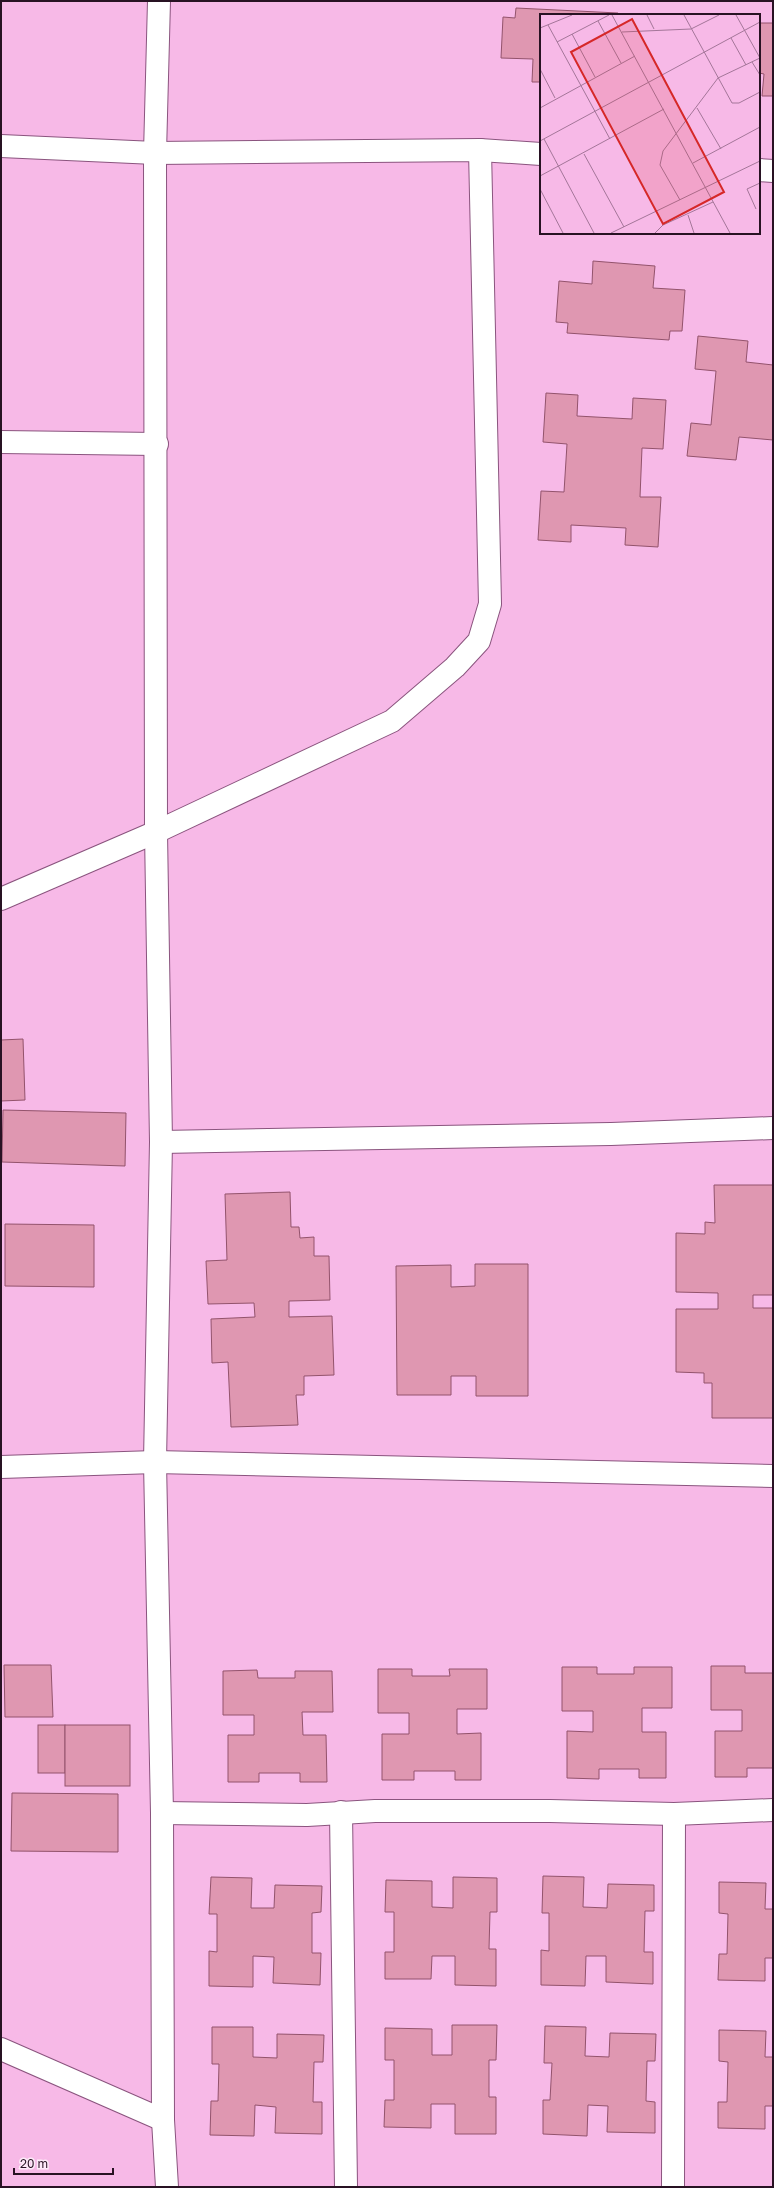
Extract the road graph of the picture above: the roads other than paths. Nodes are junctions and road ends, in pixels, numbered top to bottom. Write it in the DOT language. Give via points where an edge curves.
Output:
graph roads {
  1 [pos="159,1"];
  2 [pos="1,146"];
  3 [pos="480,150"];
  4 [pos="155,153"];
  5 [pos="540,154"];
  6 [pos="760,170"];
  7 [pos="773,171"];
  8 [pos="1,442"];
  9 [pos="157,444"];
  10 [pos="156,832"];
  11 [pos="1,899"];
  12 [pos="773,1128"];
  13 [pos="161,1142"];
  14 [pos="155,1462"];
  15 [pos="1,1467"];
  16 [pos="773,1476"];
  17 [pos="773,1810"];
  18 [pos="341,1812"];
  19 [pos="162,1814"];
  20 [pos="674,1814"];
  21 [pos="1,2049"];
  22 [pos="163,2120"];
  23 [pos="167,2187"];
  24 [pos="346,2187"];
  25 [pos="673,2187"];
  1 -- 4 [label="street"];
  2 -- 4 [label="street"];
  3 -- 4 [label="street"];
  3 -- 5 [label="street"];
  3 -- 10 [label="street" via="490,604 479,641 455,667 392,721"];
  4 -- 9 [label="street"];
  6 -- 7 [label="street"];
  8 -- 9 [label="street"];
  9 -- 10 [label="street"];
  10 -- 11 [label="street"];
  10 -- 13 [label="street"];
  12 -- 13 [label="street" via="611,1134"];
  13 -- 14 [label="street"];
  14 -- 15 [label="street"];
  14 -- 16 [label="street"];
  14 -- 19 [label="street"];
  17 -- 20 [label="street"];
  18 -- 19 [label="street" via="307,1815"];
  18 -- 20 [label="street" via="550,1811"];
  18 -- 24 [label="street"];
  19 -- 22 [label="street"];
  20 -- 25 [label="street"];
  21 -- 22 [label="street"];
  22 -- 23 [label="street"];
}
